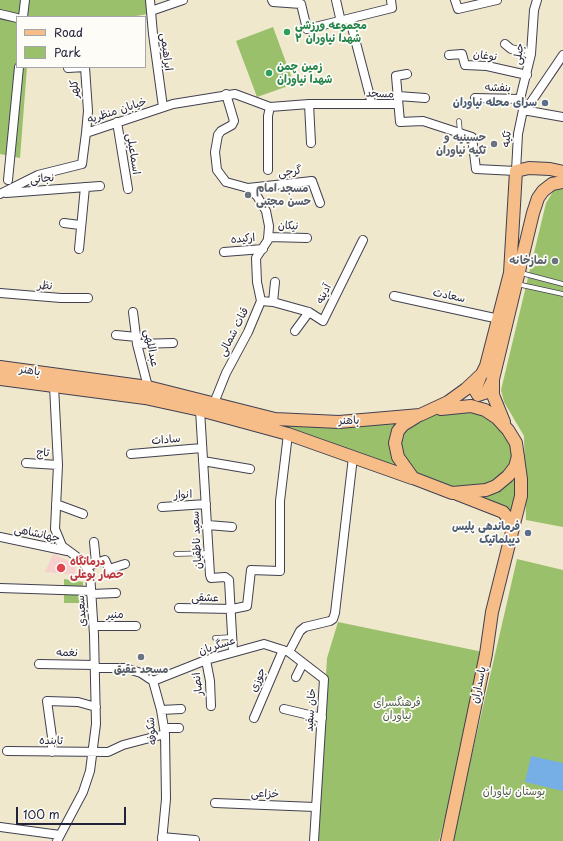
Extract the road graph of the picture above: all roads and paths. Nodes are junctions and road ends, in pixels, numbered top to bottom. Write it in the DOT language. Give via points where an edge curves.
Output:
graph roads {
  1 [pos="25,0"];
  2 [pos="150,0"];
  3 [pos="183,0"];
  4 [pos="272,0"];
  5 [pos="336,0"];
  6 [pos="455,0"];
  7 [pos="497,0"];
  8 [pos="537,0"];
  9 [pos="391,4"];
  10 [pos="151,11"];
  11 [pos="0,14"];
  12 [pos="23,16"];
  13 [pos="16,18"];
  14 [pos="346,21"];
  15 [pos="505,44"];
  16 [pos="532,54"];
  17 [pos="449,55"];
  18 [pos="563,55"];
  19 [pos="560,64"];
  20 [pos="19,68"];
  21 [pos="85,68"];
  22 [pos="407,74"];
  23 [pos="527,75"];
  24 [pos="226,94"];
  25 [pos="425,98"];
  26 [pos="475,98"];
  27 [pos="520,99"];
  28 [pos="398,100"];
  29 [pos="309,104"];
  30 [pos="372,104"];
  31 [pos="163,107"];
  32 [pos="270,107"];
  33 [pos="524,111"];
  34 [pos="563,117"];
  35 [pos="117,122"];
  36 [pos="460,122"];
  37 [pos="86,133"];
  38 [pos="460,133"];
  39 [pos="311,143"];
  40 [pos="268,170"];
  41 [pos="516,171"];
  42 [pos="562,179"];
  43 [pos="8,180"];
  44 [pos="100,186"];
  45 [pos="85,187"];
  46 [pos="248,188"];
  47 [pos="128,189"];
  48 [pos="0,195"];
  49 [pos="320,203"];
  50 [pos="64,223"];
  51 [pos="80,225"];
  52 [pos="268,237"];
  53 [pos="307,238"];
  54 [pos="363,240"];
  55 [pos="79,249"];
  56 [pos="263,249"];
  57 [pos="224,252"];
  58 [pos="518,278"];
  59 [pos="275,282"];
  60 [pos="563,284"];
  61 [pos="0,293"];
  62 [pos="563,294"];
  63 [pos="394,296"];
  64 [pos="88,298"];
  65 [pos="261,301"];
  66 [pos="273,302"];
  67 [pos="133,312"];
  68 [pos="309,312"];
  69 [pos="500,319"];
  70 [pos="296,331"];
  71 [pos="116,335"];
  72 [pos="137,340"];
  73 [pos="173,344"];
  74 [pos="0,367"];
  75 [pos="482,374"];
  76 [pos="0,378"];
  77 [pos="493,380"];
  78 [pos="54,386"];
  79 [pos="148,387"];
  80 [pos="214,403"];
  81 [pos="200,410"];
  82 [pos="420,415"];
  83 [pos="508,430"];
  84 [pos="288,434"];
  85 [pos="202,448"];
  86 [pos="131,454"];
  87 [pos="518,456"];
  88 [pos="352,457"];
  89 [pos="203,461"];
  90 [pos="26,463"];
  91 [pos="58,465"];
  92 [pos="250,469"];
  93 [pos="413,478"];
  94 [pos="452,492"];
  95 [pos="56,504"];
  96 [pos="206,504"];
  97 [pos="162,507"];
  98 [pos="83,514"];
  99 [pos="208,525"];
  100 [pos="232,527"];
  101 [pos="512,530"];
  102 [pos="0,537"];
  103 [pos="94,542"];
  104 [pos="69,552"];
  105 [pos="209,553"];
  106 [pos="176,554"];
  107 [pos="96,563"];
  108 [pos="125,564"];
  109 [pos="86,567"];
  110 [pos="0,588"];
  111 [pos="91,592"];
  112 [pos="116,593"];
  113 [pos="179,608"];
  114 [pos="232,609"];
  115 [pos="94,626"];
  116 [pos="136,626"];
  117 [pos="233,637"];
  118 [pos="215,638"];
  119 [pos="286,651"];
  120 [pos="233,652"];
  121 [pos="206,660"];
  122 [pos="303,663"];
  123 [pos="39,664"];
  124 [pos="95,667"];
  125 [pos="296,677"];
  126 [pos="153,681"];
  127 [pos="211,706"];
  128 [pos="96,707"];
  129 [pos="181,709"];
  130 [pos="284,709"];
  131 [pos="161,710"];
  132 [pos="254,718"];
  133 [pos="322,718"];
  134 [pos="178,728"];
  135 [pos="164,731"];
  136 [pos="7,751"];
  137 [pos="52,752"];
  138 [pos="94,753"];
  139 [pos="215,802"];
  140 [pos="315,807"];
  141 [pos="0,827"];
  142 [pos="59,838"];
  143 [pos="162,839"];
  144 [pos="194,840"];
  145 [pos="314,841"];
  146 [pos="447,841"];
  1 -- 12 [label="street"];
  2 -- 10 [label="street, ابراهیمی"];
  3 -- 10 [label="street"];
  4 -- 14 [label="street" via="301,4 307,29"];
  5 -- 14 [label="street"];
  6 -- 7 [label="street" via="460,9"];
  8 -- 16 [label="street, جبلی"];
  9 -- 14 [label="street"];
  10 -- 31 [label="street, ابراهیمی"];
  11 -- 13 [label="street"];
  14 -- 30 [label="street"];
  15 -- 16 [label="street"];
  16 -- 23 [label="street, جبلی"];
  17 -- 23 [label="street, نوغان" via="462,54 465,65 487,66"];
  18 -- 19 [label="street"];
  19 -- 33 [label="street"];
  20 -- 43 [label="street"];
  21 -- 37 [label="street, کلهر" via="88,111"];
  22 -- 28 [label="street" via="396,76"];
  23 -- 27 [label="street, جبلی"];
  24 -- 31 [label="street, خیابان منظریه"];
  24 -- 32 [label="street, خیابان منظریه" via="235,94"];
  24 -- 46 [label="street" via="234,121 218,135 214,152 217,170 226,182"];
  25 -- 28 [label="street"];
  26 -- 27 [label="street, بنفشه"];
  27 -- 33 [label="street"];
  28 -- 30 [label="street, مسجد"];
  28 -- 38 [label="street, مسجد" via="400,122 423,121"];
  29 -- 30 [label="street, مسجد"];
  29 -- 32 [label="street, مسجد"];
  29 -- 39 [label="street"];
  31 -- 35 [label="street, خیابان منظریه"];
  32 -- 40 [label="street"];
  33 -- 34 [label="street"];
  33 -- 41 [label="street, تکیه" via="518,134"];
  35 -- 37 [label="street, خیابان منظریه"];
  35 -- 47 [label="street, اسماعیلی"];
  36 -- 38 [label="lane"];
  37 -- 48 [label="street, خیابان منظریه" via="82,164 38,175"];
  38 -- 41 [label="street, مسجد" via="472,137 476,169"];
  41 -- 42 [label="main road" via="529,168 550,169"];
  41 -- 69 [label="main road, باهنر" via="510,274"];
  42 -- 58 [label="main road" via="543,191 538,198"];
  44 -- 45 [label="street, نجاتی"];
  45 -- 48 [label="street, نجاتی"];
  45 -- 51 [label="street"];
  46 -- 49 [label="street, گرجی" via="312,181"];
  46 -- 52 [label="street, قنات شمالى" via="257,196 266,212"];
  50 -- 51 [label="street"];
  51 -- 55 [label="street"];
  52 -- 53 [label="street, نیکان"];
  52 -- 56 [label="street, قنات شمالى"];
  54 -- 68 [label="street, آدینه" via="323,321"];
  56 -- 57 [label="street, ارکیده"];
  56 -- 65 [label="street, قنات شمالى" via="256,258"];
  58 -- 60 [label="lane"];
  58 -- 62 [label="lane"];
  58 -- 77 [label="main road"];
  59 -- 66 [label="street"];
  61 -- 64 [label="street, نظر"];
  63 -- 69 [label="street, سعادت"];
  65 -- 66 [label="street, آدینه"];
  65 -- 80 [label="street, قنات شمالى"];
  66 -- 68 [label="street, آدینه"];
  67 -- 72 [label="street, عبداللهی"];
  68 -- 70 [label="street"];
  69 -- 75 [label="main road, باهنر"];
  71 -- 72 [label="street"];
  72 -- 73 [label="street"];
  72 -- 79 [label="street, عبداللهی"];
  74 -- 79 [label="main road, باهنر"];
  75 -- 77 [label="main road" via="475,387 478,395 487,392"];
  75 -- 82 [label="main road, باهنر" via="466,390 448,402"];
  76 -- 78 [label="main road, باهنر"];
  77 -- 83 [label="main road" via="493,395"];
  78 -- 81 [label="main road, باهنر" via="145,398"];
  78 -- 91 [label="street"];
  79 -- 80 [label="main road, باهنر"];
  80 -- 82 [label="main road, باهنر" via="275,419 308,421 365,421"];
  81 -- 84 [label="main road, باهنر"];
  81 -- 85 [label="street, سعید ناطقیان"];
  82 -- 83 [label="main road" via="448,407 471,406 491,414"];
  82 -- 93 [label="main road" via="403,425 398,431 395,443 398,457"];
  83 -- 87 [label="main road" via="516,443"];
  84 -- 88 [label="main road, باهنر"];
  84 -- 114 [label="street" via="280,501 281,569 251,570 247,606"];
  85 -- 86 [label="street, سادات"];
  85 -- 89 [label="street, سعید ناطقیان"];
  87 -- 94 [label="main road" via="515,467 496,486 475,492"];
  87 -- 101 [label="main road, پاسداران" via="521,496"];
  88 -- 93 [label="main road, باهنر"];
  88 -- 119 [label="street" via="333,619 305,627"];
  89 -- 92 [label="street"];
  89 -- 96 [label="street, سعید ناطقیان"];
  90 -- 91 [label="street, تاج"];
  91 -- 95 [label="street"];
  93 -- 94 [label="main road"];
  94 -- 101 [label="main road" via="503,512"];
  95 -- 98 [label="street"];
  95 -- 104 [label="street" via="57,538"];
  96 -- 97 [label="street, انوار"];
  96 -- 99 [label="street, سعید ناطقیان"];
  99 -- 100 [label="street"];
  99 -- 105 [label="street, سعید ناطقیان"];
  101 -- 146 [label="main road, پاسداران" via="492,612 486,654"];
  102 -- 104 [label="street, جهانشاهی"];
  103 -- 107 [label="street"];
  104 -- 109 [label="street"];
  105 -- 106 [label="lane"];
  105 -- 114 [label="street, سعید ناطقیان" via="211,578 225,577 229,580"];
  107 -- 108 [label="street" via="105,560 109,569"];
  107 -- 109 [label="street"];
  109 -- 111 [label="street, سعیدی" via="90,573"];
  110 -- 111 [label="street"];
  111 -- 112 [label="street"];
  111 -- 115 [label="street, سعیدی"];
  113 -- 114 [label="street, عشقی"];
  114 -- 117 [label="street, سعید ناطقیان"];
  115 -- 116 [label="street, منیر"];
  115 -- 124 [label="street, سعیدی"];
  117 -- 118 [label="lane"];
  117 -- 120 [label="street, سعید ناطقیان"];
  119 -- 120 [label="street, عسگریان" via="264,644"];
  119 -- 122 [label="street, خان سفید"];
  119 -- 132 [label="street, جوزی"];
  120 -- 121 [label="street, عسگریان"];
  121 -- 126 [label="street, عسگریان"];
  121 -- 127 [label="street, انصار"];
  122 -- 125 [label="street"];
  122 -- 133 [label="street, خان سفید" via="324,679"];
  123 -- 124 [label="street, نغمه"];
  124 -- 126 [label="street" via="125,668 141,673"];
  124 -- 128 [label="street, سعیدی"];
  126 -- 131 [label="street, شکوفه"];
  128 -- 137 [label="street" via="78,702 47,700"];
  128 -- 138 [label="street, سعیدی"];
  129 -- 131 [label="street"];
  130 -- 133 [label="street"];
  131 -- 135 [label="street, شکوفه"];
  133 -- 140 [label="street, خان سفید"];
  134 -- 135 [label="street"];
  135 -- 138 [label="street" via="108,752"];
  135 -- 143 [label="street, شکوفه" via="166,799"];
  136 -- 137 [label="street, تابنده"];
  137 -- 138 [label="street, تابنده"];
  138 -- 142 [label="street, سعیدی" via="83,792"];
  139 -- 140 [label="street, خزاعی"];
  140 -- 145 [label="street, خان سفید"];
  141 -- 142 [label="street"];
  143 -- 144 [label="street"];
}
